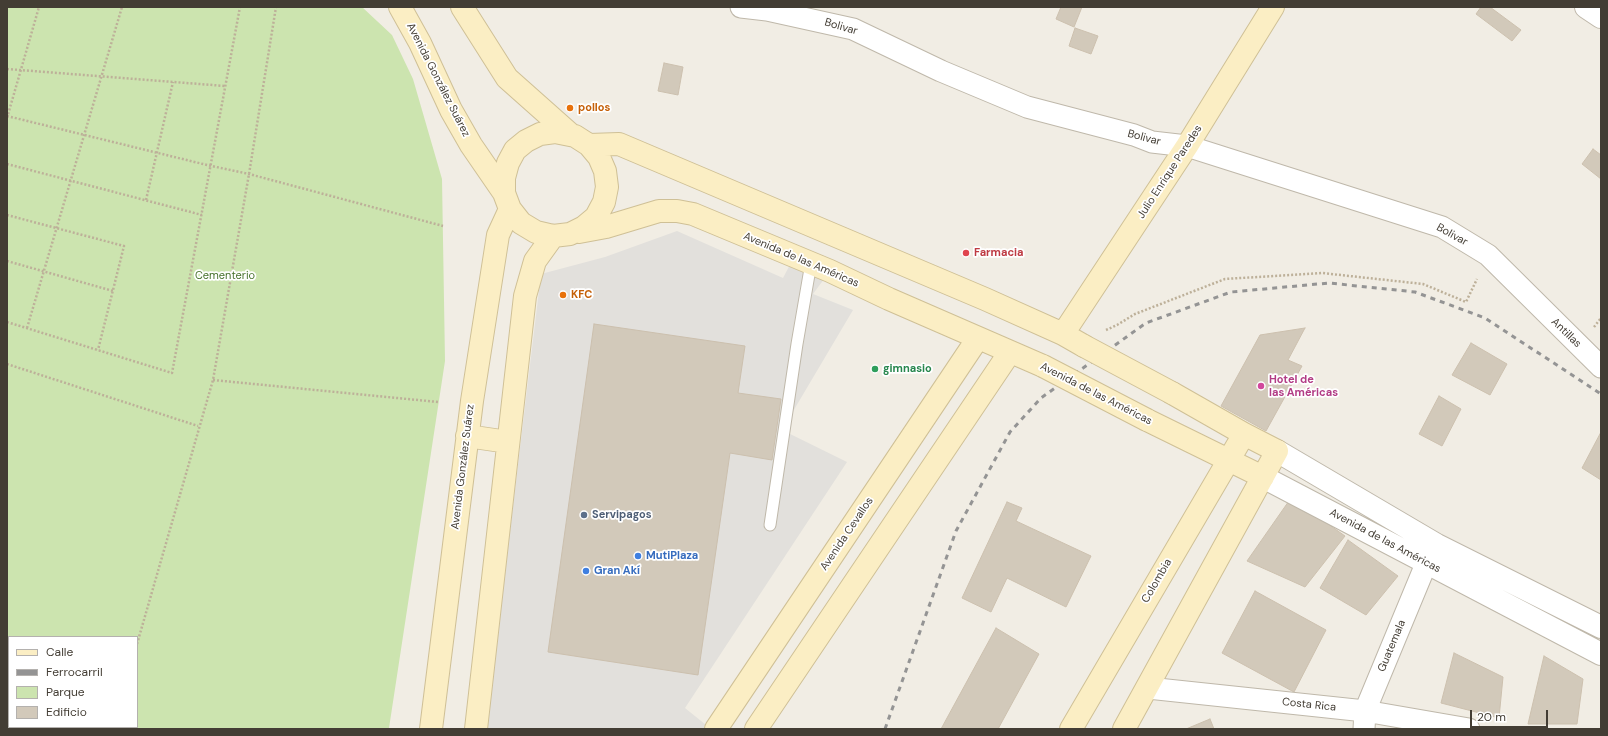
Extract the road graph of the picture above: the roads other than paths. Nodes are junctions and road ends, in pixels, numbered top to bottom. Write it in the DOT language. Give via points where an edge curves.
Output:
graph roads {
  1 [pos="400,7"];
  2 [pos="462,7"];
  3 [pos="741,7"];
  4 [pos="1273,7"];
  5 [pos="1586,7"];
  6 [pos="1601,17"];
  7 [pos="570,134"];
  8 [pos="589,145"];
  9 [pos="1187,146"];
  10 [pos="507,201"];
  11 [pos="561,235"];
  12 [pos="811,263"];
  13 [pos="1531,299"];
  14 [pos="1063,334"];
  15 [pos="978,338"];
  16 [pos="1010,352"];
  17 [pos="1601,367"];
  18 [pos="1244,434"];
  19 [pos="467,436"];
  20 [pos="508,442"];
  21 [pos="1277,451"];
  22 [pos="1228,460"];
  23 [pos="1263,477"];
  24 [pos="882,482"];
  25 [pos="910,500"];
  26 [pos="770,525"];
  27 [pos="1426,564"];
  28 [pos="1601,627"];
  29 [pos="782,633"];
  30 [pos="810,650"];
  31 [pos="1601,654"];
  32 [pos="1148,688"];
  33 [pos="1364,720"];
  34 [pos="431,729"];
  35 [pos="476,729"];
  36 [pos="716,729"];
  37 [pos="756,729"];
  38 [pos="1071,729"];
  39 [pos="1124,729"];
  40 [pos="1469,729"];
  1 -- 10 [label="main road, Avenida González Suárez" via="451,110"];
  2 -- 7 [label="main road, Avenida González Suárez" via="508,78"];
  3 -- 9 [label="street, Bolivar" via="767,10 853,29 941,71 1028,107 1152,142"];
  4 -- 9 [label="main road, Julio Enrique Paredes"];
  5 -- 6 [label="street"];
  7 -- 8 [label="main road, Avenida González Suárez"];
  7 -- 10 [label="main road, Avenida González Suárez" via="540,134 515,150 506,170"];
  8 -- 11 [label="main road, Avenida González Suárez" via="599,157 605,171 607,187 604,202 596,216 584,227"];
  8 -- 14 [label="main road, Avenida de las Américas" via="620,144"];
  9 -- 13 [label="street, Bolivar" via="1442,227 1488,255"];
  9 -- 14 [label="main road, Julio Enrique Paredes"];
  10 -- 11 [label="main road, Avenida González Suárez" via="521,223 536,232"];
  10 -- 19 [label="main road, Avenida González Suárez" via="498,235"];
  11 -- 12 [label="main road, Avenida de las Américas" via="606,227 659,211 677,211 693,214"];
  11 -- 20 [label="main road, Avenida González Suárez" via="535,261 525,296"];
  12 -- 15 [label="main road, Avenida de las Américas"];
  12 -- 26 [label="lane"];
  13 -- 17 [label="street, Antillas"];
  14 -- 18 [label="main road, Avenida de las Américas, bridge"];
  15 -- 16 [label="main road, Avenida de las Américas"];
  15 -- 24 [label="main road, Avenida Cevallos"];
  16 -- 22 [label="main road, Avenida de las Américas, bridge" via="1043,366"];
  16 -- 25 [label="main road"];
  18 -- 21 [label="main road, Avenida de las Américas"];
  18 -- 22 [label="main road, Colombia"];
  19 -- 20 [label="main road"];
  19 -- 34 [label="main road, Avenida González Suárez"];
  20 -- 35 [label="main road, Avenida González Suárez"];
  21 -- 23 [label="main road"];
  21 -- 28 [label="street, Avenida de las Américas" via="1437,545"];
  22 -- 23 [label="main road, Avenida de las Américas"];
  22 -- 38 [label="main road, Colombia"];
  23 -- 27 [label="street, Avenida de las Américas"];
  23 -- 32 [label="main road"];
  24 -- 25 [label="main road"];
  24 -- 29 [label="main road, Avenida Cevallos"];
  25 -- 30 [label="main road"];
  27 -- 31 [label="street, Avenida de las Américas"];
  27 -- 33 [label="street, Guatemala"];
  29 -- 30 [label="main road"];
  29 -- 36 [label="main road, Avenida Cevallos"];
  30 -- 37 [label="main road"];
  32 -- 33 [label="street, Costa Rica"];
  32 -- 39 [label="main road"];
  33 -- 40 [label="street, Costa Rica"];
}
